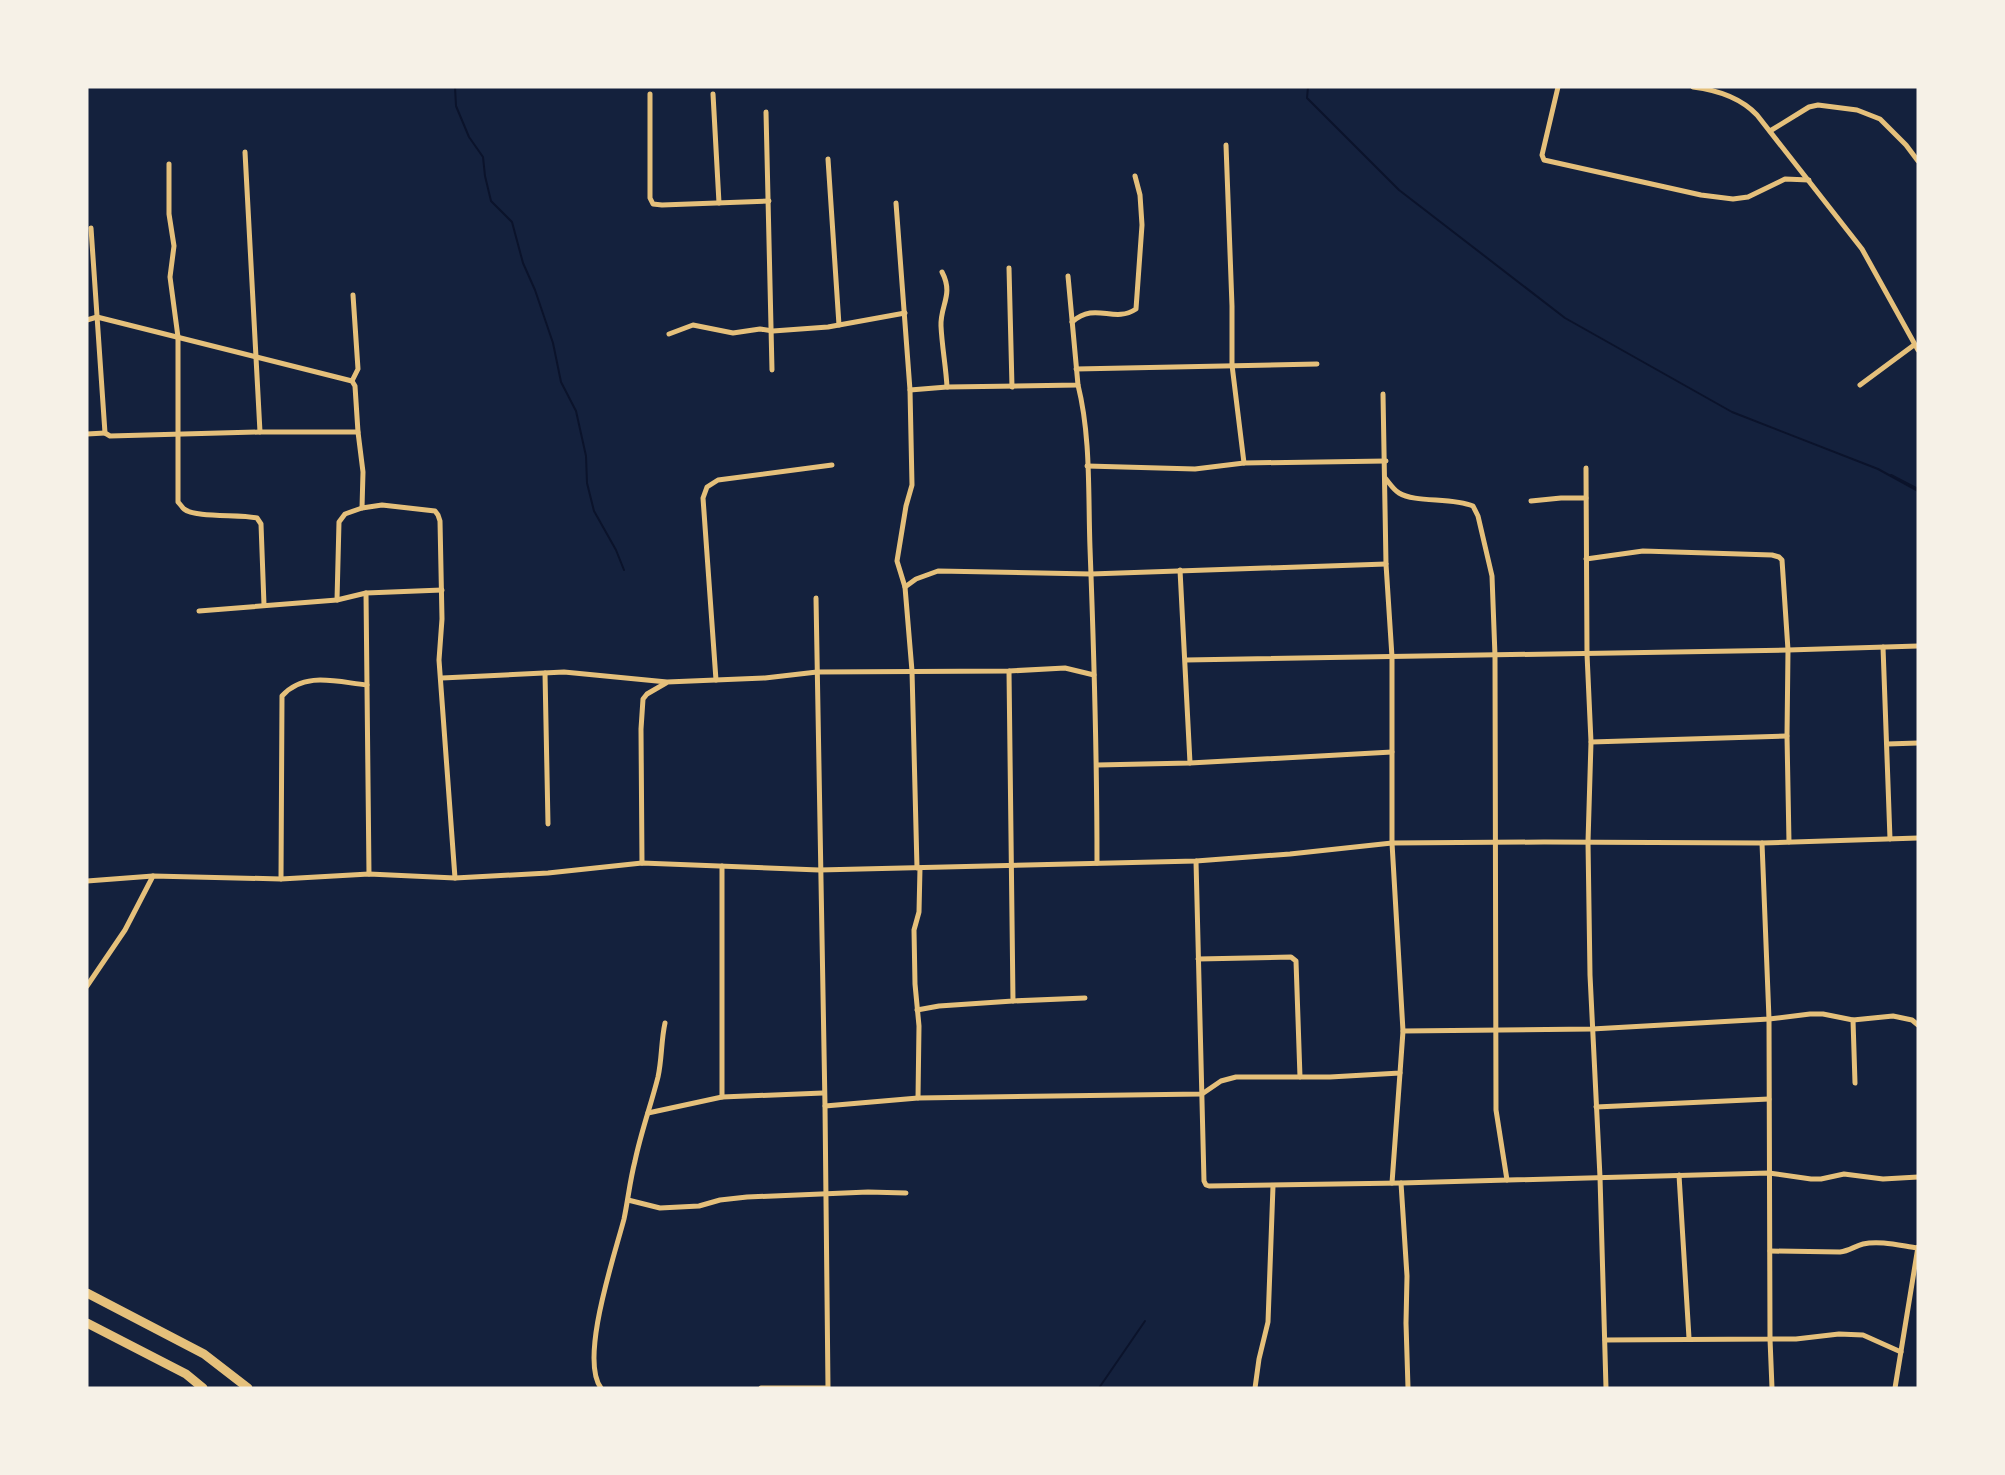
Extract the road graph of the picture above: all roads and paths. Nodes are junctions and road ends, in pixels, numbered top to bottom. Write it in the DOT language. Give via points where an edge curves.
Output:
graph roads {
  1 [pos="1558,87"];
  2 [pos="1693,87"];
  3 [pos="650,94"];
  4 [pos="713,94"];
  5 [pos="766,112"];
  6 [pos="1770,131"];
  7 [pos="1226,145"];
  8 [pos="245,152"];
  9 [pos="828,159"];
  10 [pos="1918,161"];
  11 [pos="169,164"];
  12 [pos="1135,176"];
  13 [pos="1809,180"];
  14 [pos="769,201"];
  15 [pos="719,203"];
  16 [pos="896,203"];
  17 [pos="91,228"];
  18 [pos="1009,268"];
  19 [pos="942,272"];
  20 [pos="1068,276"];
  21 [pos="353,295"];
  22 [pos="905,313"];
  23 [pos="97,317"];
  24 [pos="87,320"];
  25 [pos="1072,321"];
  26 [pos="839,325"];
  27 [pos="773,331"];
  28 [pos="669,334"];
  29 [pos="178,337"];
  30 [pos="1916,347"];
  31 [pos="256,356"];
  32 [pos="1317,364"];
  33 [pos="1232,365"];
  34 [pos="1076,369"];
  35 [pos="772,370"];
  36 [pos="352,381"];
  37 [pos="1078,385"];
  38 [pos="1860,385"];
  39 [pos="948,387"];
  40 [pos="1012,387"];
  41 [pos="910,390"];
  42 [pos="1383,394"];
  43 [pos="260,432"];
  44 [pos="358,432"];
  45 [pos="105,433"];
  46 [pos="87,434"];
  47 [pos="178,434"];
  48 [pos="1386,461"];
  49 [pos="1244,463"];
  50 [pos="832,465"];
  51 [pos="1087,466"];
  52 [pos="1586,468"];
  53 [pos="1386,479"];
  54 [pos="1586,498"];
  55 [pos="1531,501"];
  56 [pos="362,508"];
  57 [pos="1586,559"];
  58 [pos="1386,564"];
  59 [pos="1180,570"];
  60 [pos="1091,574"];
  61 [pos="905,587"];
  62 [pos="442,590"];
  63 [pos="366,593"];
  64 [pos="816,597"];
  65 [pos="337,600"];
  66 [pos="264,605"];
  67 [pos="199,610"];
  68 [pos="1918,646"];
  69 [pos="1883,647"];
  70 [pos="1788,650"];
  71 [pos="1587,654"];
  72 [pos="1495,656"];
  73 [pos="1392,657"];
  74 [pos="1186,660"];
  75 [pos="912,671"];
  76 [pos="1009,671"];
  77 [pos="817,672"];
  78 [pos="545,673"];
  79 [pos="1094,675"];
  80 [pos="442,678"];
  81 [pos="716,680"];
  82 [pos="667,682"];
  83 [pos="367,685"];
  84 [pos="1787,736"];
  85 [pos="1591,742"];
  86 [pos="1918,743"];
  87 [pos="1887,744"];
  88 [pos="1392,752"];
  89 [pos="1190,763"];
  90 [pos="1097,765"];
  91 [pos="548,824"];
  92 [pos="1918,838"];
  93 [pos="1890,839"];
  94 [pos="1588,842"];
  95 [pos="1789,842"];
  96 [pos="1392,843"];
  97 [pos="1496,843"];
  98 [pos="1762,843"];
  99 [pos="1196,861"];
  100 [pos="642,863"];
  101 [pos="1097,863"];
  102 [pos="1012,864"];
  103 [pos="722,866"];
  104 [pos="919,868"];
  105 [pos="819,870"];
  106 [pos="369,874"];
  107 [pos="153,876"];
  108 [pos="455,878"];
  109 [pos="281,879"];
  110 [pos="87,881"];
  111 [pos="1198,959"];
  112 [pos="87,986"];
  113 [pos="1085,998"];
  114 [pos="1013,1001"];
  115 [pos="917,1010"];
  116 [pos="1768,1019"];
  117 [pos="1853,1020"];
  118 [pos="665,1023"];
  119 [pos="1918,1025"];
  120 [pos="1496,1029"];
  121 [pos="1592,1029"];
  122 [pos="1403,1031"];
  123 [pos="1400,1073"];
  124 [pos="1300,1077"];
  125 [pos="1855,1083"];
  126 [pos="824,1093"];
  127 [pos="1202,1094"];
  128 [pos="722,1097"];
  129 [pos="918,1098"];
  130 [pos="1769,1100"];
  131 [pos="825,1106"];
  132 [pos="1596,1107"];
  133 [pos="648,1113"];
  134 [pos="1769,1173"];
  135 [pos="1679,1175"];
  136 [pos="1600,1177"];
  137 [pos="1918,1178"];
  138 [pos="1507,1180"];
  139 [pos="1392,1183"];
  140 [pos="1401,1184"];
  141 [pos="1273,1186"];
  142 [pos="906,1193"];
  143 [pos="825,1195"];
  144 [pos="628,1200"];
  145 [pos="1918,1247"];
  146 [pos="1770,1251"];
  147 [pos="87,1293"];
  148 [pos="87,1323"];
  149 [pos="1689,1338"];
  150 [pos="1770,1339"];
  151 [pos="1605,1340"];
  152 [pos="1901,1353"];
  153 [pos="203,1388"];
  154 [pos="248,1388"];
  155 [pos="601,1388"];
  156 [pos="760,1388"];
  157 [pos="828,1388"];
  158 [pos="1255,1388"];
  159 [pos="1408,1388"];
  160 [pos="1606,1388"];
  161 [pos="1772,1388"];
  162 [pos="1895,1388"];
  1 -- 13 [label="street" via="1544,160 1733,199 1748,197 1785,179"];
  2 -- 6 [label="street" via="1746,103"];
  3 -- 15 [label="street" via="652,204"];
  4 -- 15 [label="street"];
  5 -- 14 [label="street"];
  6 -- 10 [label="street" via="1809,107 1857,110 1880,119"];
  6 -- 13 [label="street"];
  7 -- 33 [label="street"];
  8 -- 31 [label="street"];
  9 -- 26 [label="street"];
  11 -- 29 [label="street" via="169,214 174,246 170,277"];
  12 -- 25 [label="street" via="1142,225 1136,309 1122,314 1086,312"];
  13 -- 30 [label="street" via="1862,249"];
  14 -- 15 [label="street"];
  14 -- 27 [label="street"];
  16 -- 22 [label="street"];
  17 -- 23 [label="street"];
  18 -- 40 [label="street"];
  19 -- 39 [label="street" via="948,290 941,322"];
  20 -- 25 [label="street"];
  21 -- 36 [label="street" via="358,369"];
  22 -- 26 [label="street"];
  22 -- 41 [label="street"];
  23 -- 24 [label="street"];
  23 -- 29 [label="street"];
  23 -- 45 [label="street"];
  25 -- 34 [label="street"];
  26 -- 27 [label="street"];
  27 -- 28 [label="street" via="726,333 693,325"];
  27 -- 35 [label="street"];
  29 -- 31 [label="street"];
  29 -- 47 [label="street"];
  30 -- 38 [label="street"];
  31 -- 36 [label="street"];
  31 -- 43 [label="street"];
  32 -- 33 [label="street"];
  33 -- 34 [label="street"];
  33 -- 49 [label="street"];
  34 -- 37 [label="street"];
  36 -- 44 [label="street"];
  37 -- 40 [label="street"];
  37 -- 51 [label="street" via="1085,415"];
  39 -- 40 [label="street"];
  39 -- 41 [label="street"];
  41 -- 61 [label="street" via="912,485 897,561"];
  42 -- 48 [label="street"];
  43 -- 44 [label="street"];
  43 -- 47 [label="street"];
  44 -- 56 [label="street"];
  45 -- 46 [label="street"];
  45 -- 47 [label="street"];
  47 -- 66 [label="street" via="178,502 184,509 248,516 257,518 261,524"];
  48 -- 49 [label="street"];
  48 -- 53 [label="street"];
  49 -- 51 [label="street" via="1195,469"];
  50 -- 81 [label="street" via="718,480 707,487 703,498"];
  51 -- 60 [label="street"];
  52 -- 54 [label="street"];
  53 -- 58 [label="street"];
  53 -- 72 [label="street" via="1406,496 1473,506 1492,576"];
  54 -- 55 [label="street"];
  54 -- 57 [label="street"];
  56 -- 62 [label="street" via="382,505 438,515"];
  56 -- 65 [label="street" via="345,514 339,522"];
  57 -- 70 [label="street" via="1643,551 1779,557"];
  57 -- 71 [label="street"];
  58 -- 59 [label="street"];
  58 -- 73 [label="street"];
  59 -- 60 [label="street"];
  59 -- 74 [label="street"];
  60 -- 61 [label="street" via="938,572"];
  60 -- 79 [label="street"];
  61 -- 75 [label="street"];
  62 -- 63 [label="street"];
  62 -- 80 [label="street"];
  63 -- 65 [label="street"];
  63 -- 83 [label="street"];
  64 -- 77 [label="street"];
  65 -- 66 [label="street"];
  66 -- 67 [label="street"];
  68 -- 69 [label="street"];
  69 -- 70 [label="street"];
  69 -- 87 [label="street"];
  70 -- 71 [label="street"];
  70 -- 84 [label="street"];
  71 -- 72 [label="street"];
  71 -- 85 [label="street"];
  72 -- 73 [label="street"];
  72 -- 97 [label="street"];
  73 -- 74 [label="street"];
  73 -- 88 [label="street"];
  74 -- 89 [label="street"];
  75 -- 76 [label="street"];
  75 -- 77 [label="street"];
  75 -- 104 [label="street"];
  76 -- 79 [label="street" via="1065,668"];
  76 -- 102 [label="street"];
  77 -- 81 [label="street"];
  77 -- 105 [label="street"];
  78 -- 80 [label="street"];
  78 -- 82 [label="street"];
  78 -- 91 [label="street"];
  79 -- 90 [label="street"];
  80 -- 108 [label="street"];
  81 -- 82 [label="street"];
  82 -- 100 [label="street" via="643,699"];
  83 -- 106 [label="street"];
  83 -- 109 [label="street" via="311,679 299,682 282,696"];
  84 -- 85 [label="street"];
  84 -- 95 [label="street"];
  85 -- 94 [label="street"];
  86 -- 87 [label="street"];
  87 -- 93 [label="street"];
  88 -- 89 [label="street"];
  88 -- 96 [label="street"];
  89 -- 90 [label="street"];
  90 -- 101 [label="street"];
  92 -- 93 [label="street"];
  93 -- 95 [label="street"];
  94 -- 97 [label="street"];
  94 -- 98 [label="street"];
  94 -- 121 [label="street"];
  95 -- 98 [label="street"];
  96 -- 97 [label="street"];
  96 -- 99 [label="street"];
  96 -- 122 [label="street"];
  97 -- 120 [label="street"];
  98 -- 116 [label="street"];
  99 -- 101 [label="street"];
  99 -- 111 [label="street"];
  100 -- 103 [label="street"];
  100 -- 108 [label="street"];
  101 -- 102 [label="street"];
  102 -- 104 [label="street"];
  102 -- 114 [label="street"];
  103 -- 105 [label="street"];
  103 -- 128 [label="street"];
  104 -- 105 [label="street"];
  104 -- 115 [label="street" via="919,912 914,930"];
  105 -- 126 [label="street"];
  106 -- 108 [label="street"];
  106 -- 109 [label="street"];
  107 -- 109 [label="street"];
  107 -- 110 [label="street"];
  107 -- 112 [label="street" via="125,930"];
  111 -- 124 [label="street" via="1291,957 1296,961"];
  111 -- 127 [label="street"];
  113 -- 114 [label="street"];
  114 -- 115 [label="street"];
  115 -- 129 [label="street"];
  116 -- 117 [label="street" via="1824,1014"];
  116 -- 121 [label="street"];
  116 -- 130 [label="street"];
  117 -- 119 [label="street" via="1893,1016"];
  117 -- 125 [label="street"];
  118 -- 133 [label="street"];
  120 -- 121 [label="street"];
  120 -- 122 [label="street"];
  120 -- 138 [label="street" via="1496,1110"];
  121 -- 132 [label="street"];
  122 -- 123 [label="street"];
  123 -- 124 [label="street"];
  123 -- 139 [label="street"];
  124 -- 127 [label="street" via="1236,1077 1221,1081"];
  126 -- 128 [label="street"];
  126 -- 131 [label="street"];
  127 -- 129 [label="street"];
  127 -- 141 [label="street" via="1206,1185"];
  128 -- 133 [label="street"];
  129 -- 131 [label="street"];
  130 -- 132 [label="street"];
  130 -- 134 [label="street"];
  131 -- 143 [label="street"];
  132 -- 136 [label="street"];
  133 -- 144 [label="street"];
  134 -- 135 [label="street"];
  134 -- 137 [label="street" via="1811,1179 1844,1174"];
  134 -- 146 [label="street"];
  135 -- 136 [label="street"];
  135 -- 149 [label="street"];
  136 -- 138 [label="street"];
  136 -- 151 [label="street"];
  138 -- 140 [label="street"];
  139 -- 140 [label="street"];
  139 -- 141 [label="street"];
  140 -- 159 [label="street"];
  141 -- 158 [label="street" via="1268,1322"];
  142 -- 143 [label="street"];
  143 -- 144 [label="street" via="747,1197 660,1208"];
  143 -- 157 [label="street"];
  144 -- 155 [label="street" via="597,1325 594,1368"];
  145 -- 146 [label="street" via="1878,1243 1840,1252"];
  145 -- 152 [label="street"];
  146 -- 150 [label="street"];
  147 -- 154 [label="highway" via="204,1354"];
  148 -- 153 [label="highway" via="186,1374"];
  149 -- 150 [label="street"];
  149 -- 151 [label="street"];
  150 -- 152 [label="street" via="1863,1335"];
  150 -- 161 [label="street"];
  151 -- 160 [label="street"];
  152 -- 162 [label="street"];
  156 -- 157 [label="street"];
}
